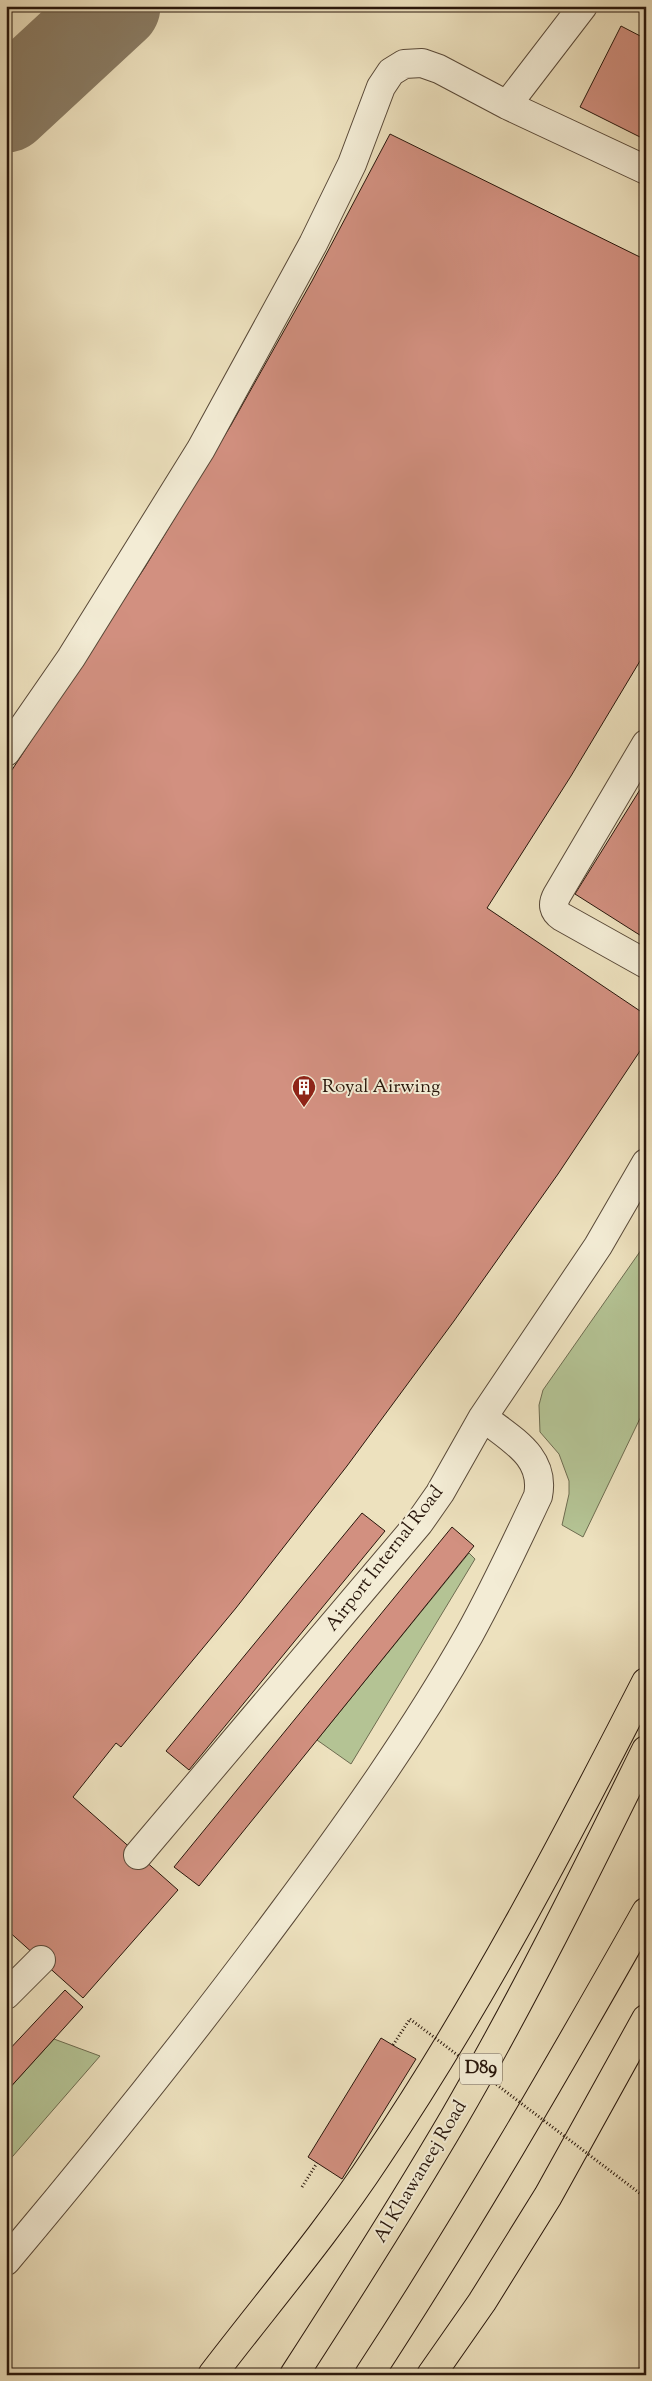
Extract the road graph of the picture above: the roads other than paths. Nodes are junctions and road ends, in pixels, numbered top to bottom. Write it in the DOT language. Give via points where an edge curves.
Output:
graph roads {
  1 [pos="583,6"];
  2 [pos="507,105"];
  3 [pos="646,170"];
  4 [pos="646,744"];
  5 [pos="6,752"];
  6 [pos="646,964"];
  7 [pos="646,1163"];
  8 [pos="483,1417"];
  9 [pos="646,1682"];
  10 [pos="646,1750"];
  11 [pos="138,1855"];
  12 [pos="646,1912"];
  13 [pos="42,1960"];
  14 [pos="6,1995"];
  15 [pos="646,2019"];
  16 [pos="6,2261"];
  17 [pos="212,2375"];
  18 [pos="294,2375"];
  19 [pos="368,2375"];
  20 [pos="431,2375"];
  1 -- 2 [label="lane"];
  2 -- 3 [label="lane"];
  2 -- 5 [label="lane" via="422,63 404,64 391,72 381,87 352,164 312,244 201,449 71,658"];
  4 -- 6 [label="lane" via="556,895 554,907 556,914"];
  7 -- 8 [label="lane, Airport Internal Road" via="598,1246"];
  8 -- 11 [label="lane, Airport Internal Road" via="440,1493 419,1522"];
  8 -- 16 [label="lane" via="527,1453 538,1471 540,1484 538,1496 469,1634 401,1747 312,1873 207,2015"];
  9 -- 17 [label="main road" via="532,1898 417,2096 329,2226"];
  10 -- 18 [label="main road, Al Khawaneej Road / D89" via="540,1961 455,2117"];
  12 -- 19 [label="main road" via="490,2181"];
  13 -- 14 [label="lane"];
  15 -- 20 [label="main road" via="548,2196 482,2302"];
}
